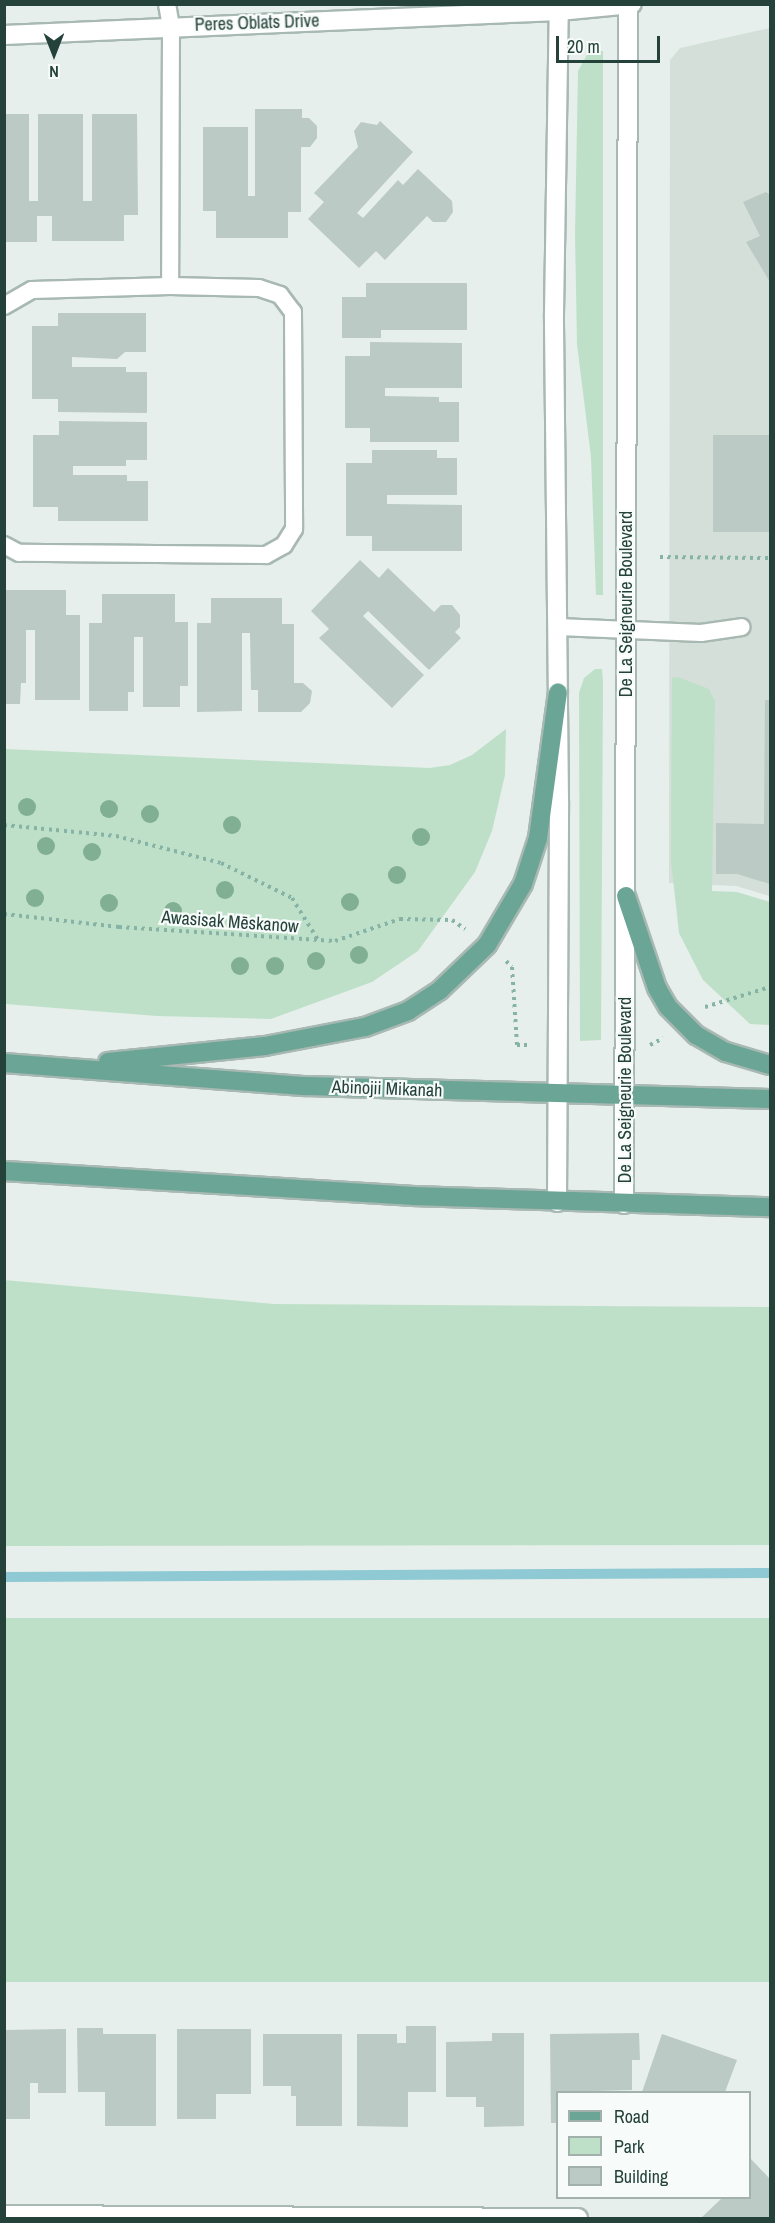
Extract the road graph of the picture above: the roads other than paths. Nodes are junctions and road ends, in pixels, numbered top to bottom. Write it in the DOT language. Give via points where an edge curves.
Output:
graph roads {
  1 [pos="167,4"];
  2 [pos="629,5"];
  3 [pos="559,8"];
  4 [pos="171,27"];
  5 [pos="4,35"];
  6 [pos="170,286"];
  7 [pos="4,306"];
  8 [pos="4,545"];
  9 [pos="558,627"];
  10 [pos="742,627"];
  11 [pos="625,630"];
  12 [pos="558,692"];
  13 [pos="626,896"];
  14 [pos="4,1063"];
  15 [pos="771,1065"];
  16 [pos="61,1067"];
  17 [pos="557,1096"];
  18 [pos="625,1097"];
  19 [pos="771,1099"];
  20 [pos="4,1171"];
  21 [pos="556,1202"];
  22 [pos="624,1204"];
  23 [pos="771,1207"];
  24 [pos="4,2216"];
  25 [pos="578,2218"];
  1 -- 4 [label="lane, Peres Oblats Drive"];
  2 -- 3 [label="street, Peres Oblats Drive"];
  2 -- 11 [label="street, De La Seigneurie Boulevard"];
  3 -- 4 [label="street, Peres Oblats Drive"];
  3 -- 9 [label="street" via="554,314"];
  4 -- 5 [label="street, Peres Oblats Drive"];
  4 -- 6 [label="lane"];
  6 -- 7 [label="lane" via="32,290"];
  6 -- 8 [label="lane" via="259,288 280,295 293,312 294,529 284,545 266,555 19,553"];
  9 -- 11 [label="lane"];
  9 -- 12 [label="street"];
  10 -- 11 [label="lane" via="701,633"];
  11 -- 13 [label="street, De La Seigneurie Boulevard"];
  12 -- 16 [label="main road" via="538,838 523,884 487,945 440,990 408,1011 354,1029 265,1046"];
  12 -- 17 [label="street"];
  13 -- 15 [label="main road" via="657,988 682,1021 696,1035 726,1052"];
  13 -- 18 [label="street, De La Seigneurie Boulevard"];
  14 -- 16 [label="main road, Abinojii Mikanah"];
  16 -- 17 [label="main road, Abinojii Mikanah" via="306,1086"];
  17 -- 18 [label="main road, Abinojii Mikanah"];
  17 -- 21 [label="street"];
  18 -- 19 [label="main road, Abinojii Mikanah"];
  18 -- 22 [label="street, De La Seigneurie Boulevard"];
  20 -- 21 [label="main road"];
  21 -- 22 [label="main road"];
  22 -- 23 [label="main road"];
  24 -- 25 [label="street"];
}
